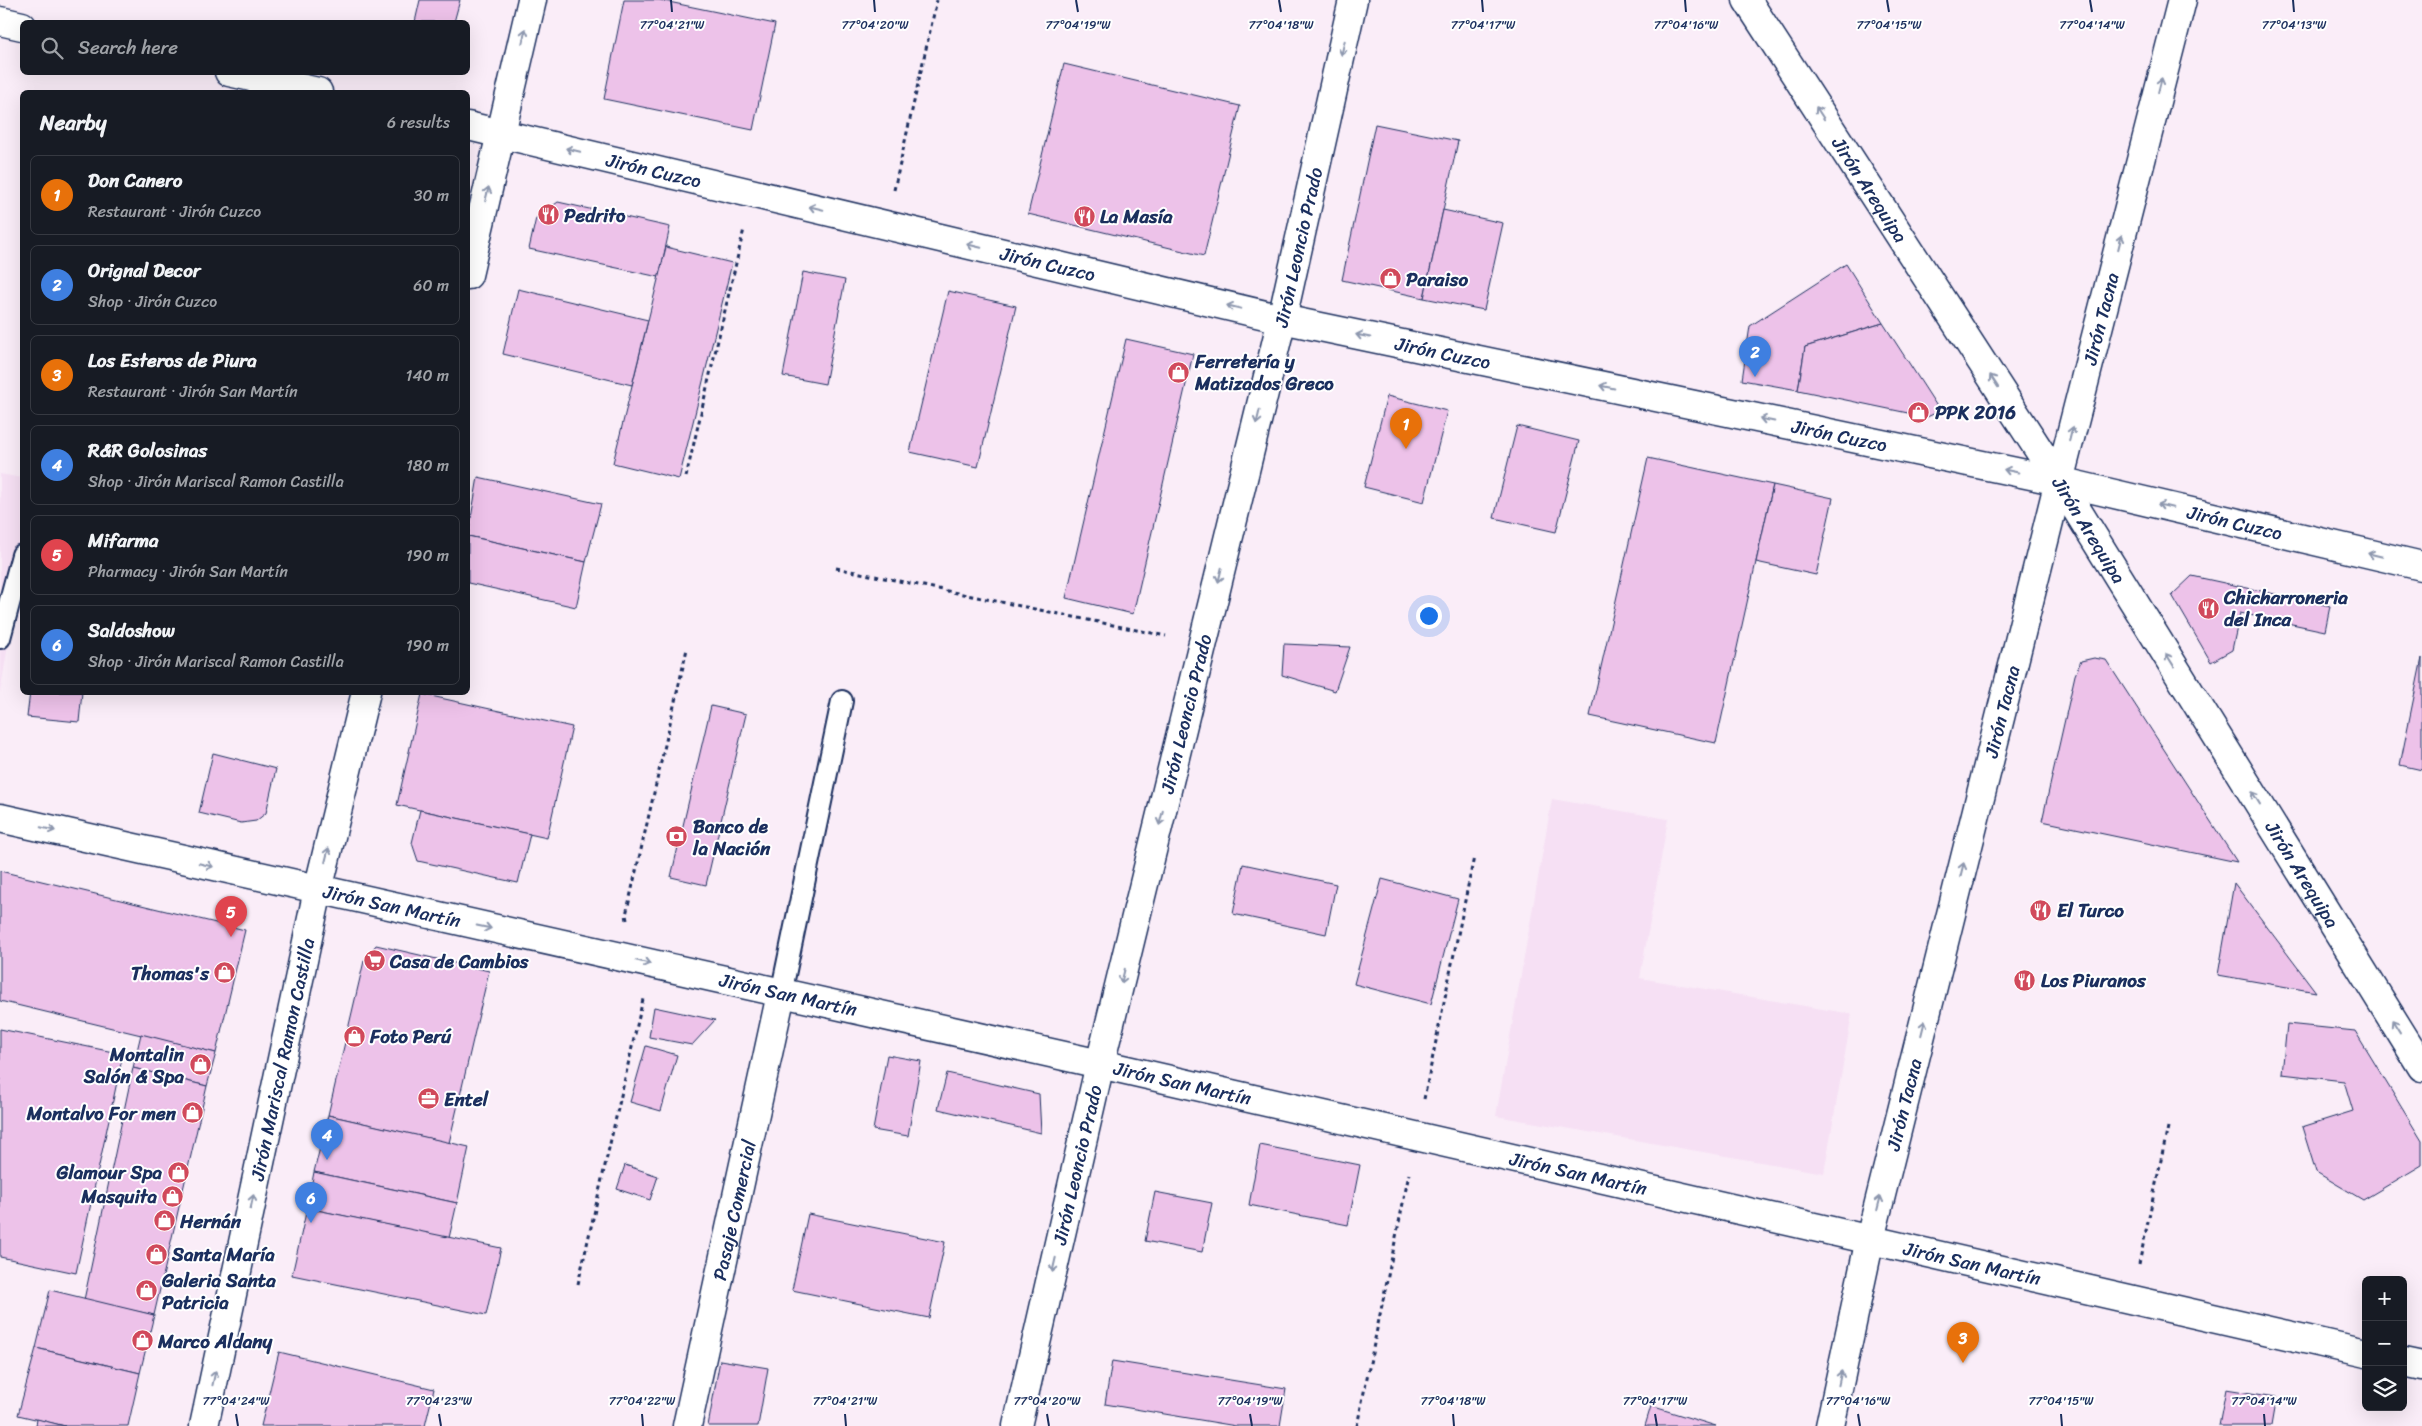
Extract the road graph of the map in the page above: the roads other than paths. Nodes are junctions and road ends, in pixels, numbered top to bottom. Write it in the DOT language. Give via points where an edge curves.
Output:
graph roads {
  1 [pos="532,0"];
  2 [pos="1353,0"];
  3 [pos="1747,0"];
  4 [pos="2182,0"];
  5 [pos="0,22"];
  6 [pos="20,26"];
  7 [pos="242,75"];
  8 [pos="309,90"];
  9 [pos="470,126"];
  10 [pos="502,134"];
  11 [pos="470,267"];
  12 [pos="1282,319"];
  13 [pos="2059,481"];
  14 [pos="20,563"];
  15 [pos="2422,566"];
  16 [pos="0,638"];
  17 [pos="365,695"];
  18 [pos="842,701"];
  19 [pos="0,818"];
  20 [pos="318,890"];
  21 [pos="781,994"];
  22 [pos="1100,1064"];
  23 [pos="2422,1067"];
  24 [pos="1870,1239"];
  25 [pos="2362,1352"];
  26 [pos="2407,1363"];
  27 [pos="2422,1366"];
  28 [pos="204,1426"];
  29 [pos="687,1426"];
  30 [pos="1017,1426"];
  31 [pos="1830,1426"];
  10 -- 1 [label="street, one-way"];
  2 -- 12 [label="street, Jirón Leoncio Prado, one-way"];
  13 -- 3 [label="street, Jirón Arequipa, one-way"];
  13 -- 4 [label="street, Jirón Tacna, one-way"];
  5 -- 6 [label="street"];
  7 -- 8 [label="street"];
  9 -- 10 [label="street, Jirón Cuzco"];
  11 -- 10 [label="street, one-way"];
  12 -- 10 [label="street, Jirón Cuzco, one-way"];
  13 -- 12 [label="street, Jirón Cuzco, one-way"];
  12 -- 22 [label="street, Jirón Leoncio Prado, one-way"];
  15 -- 13 [label="street, Jirón Cuzco, one-way"];
  23 -- 13 [label="street, Jirón Arequipa, one-way"];
  24 -- 13 [label="street, Jirón Tacna, one-way"];
  14 -- 16 [label="lane"];
  20 -- 17 [label="street, Jirón Mariscal Ramon Castilla, one-way"];
  18 -- 21 [label="lane"];
  19 -- 20 [label="street, Jirón San Martín, one-way"];
  20 -- 21 [label="street, Jirón San Martín, one-way"];
  28 -- 20 [label="street, Jirón Mariscal Ramon Castilla, one-way"];
  21 -- 22 [label="street, Jirón San Martín"];
  21 -- 29 [label="street, Pasaje Comercial"];
  22 -- 24 [label="street, Jirón San Martín"];
  22 -- 30 [label="street, Jirón Leoncio Prado, one-way"];
  24 -- 25 [label="street, Jirón San Martín"];
  31 -- 24 [label="street, Jirón Tacna, one-way"];
  26 -- 27 [label="street"];
}
